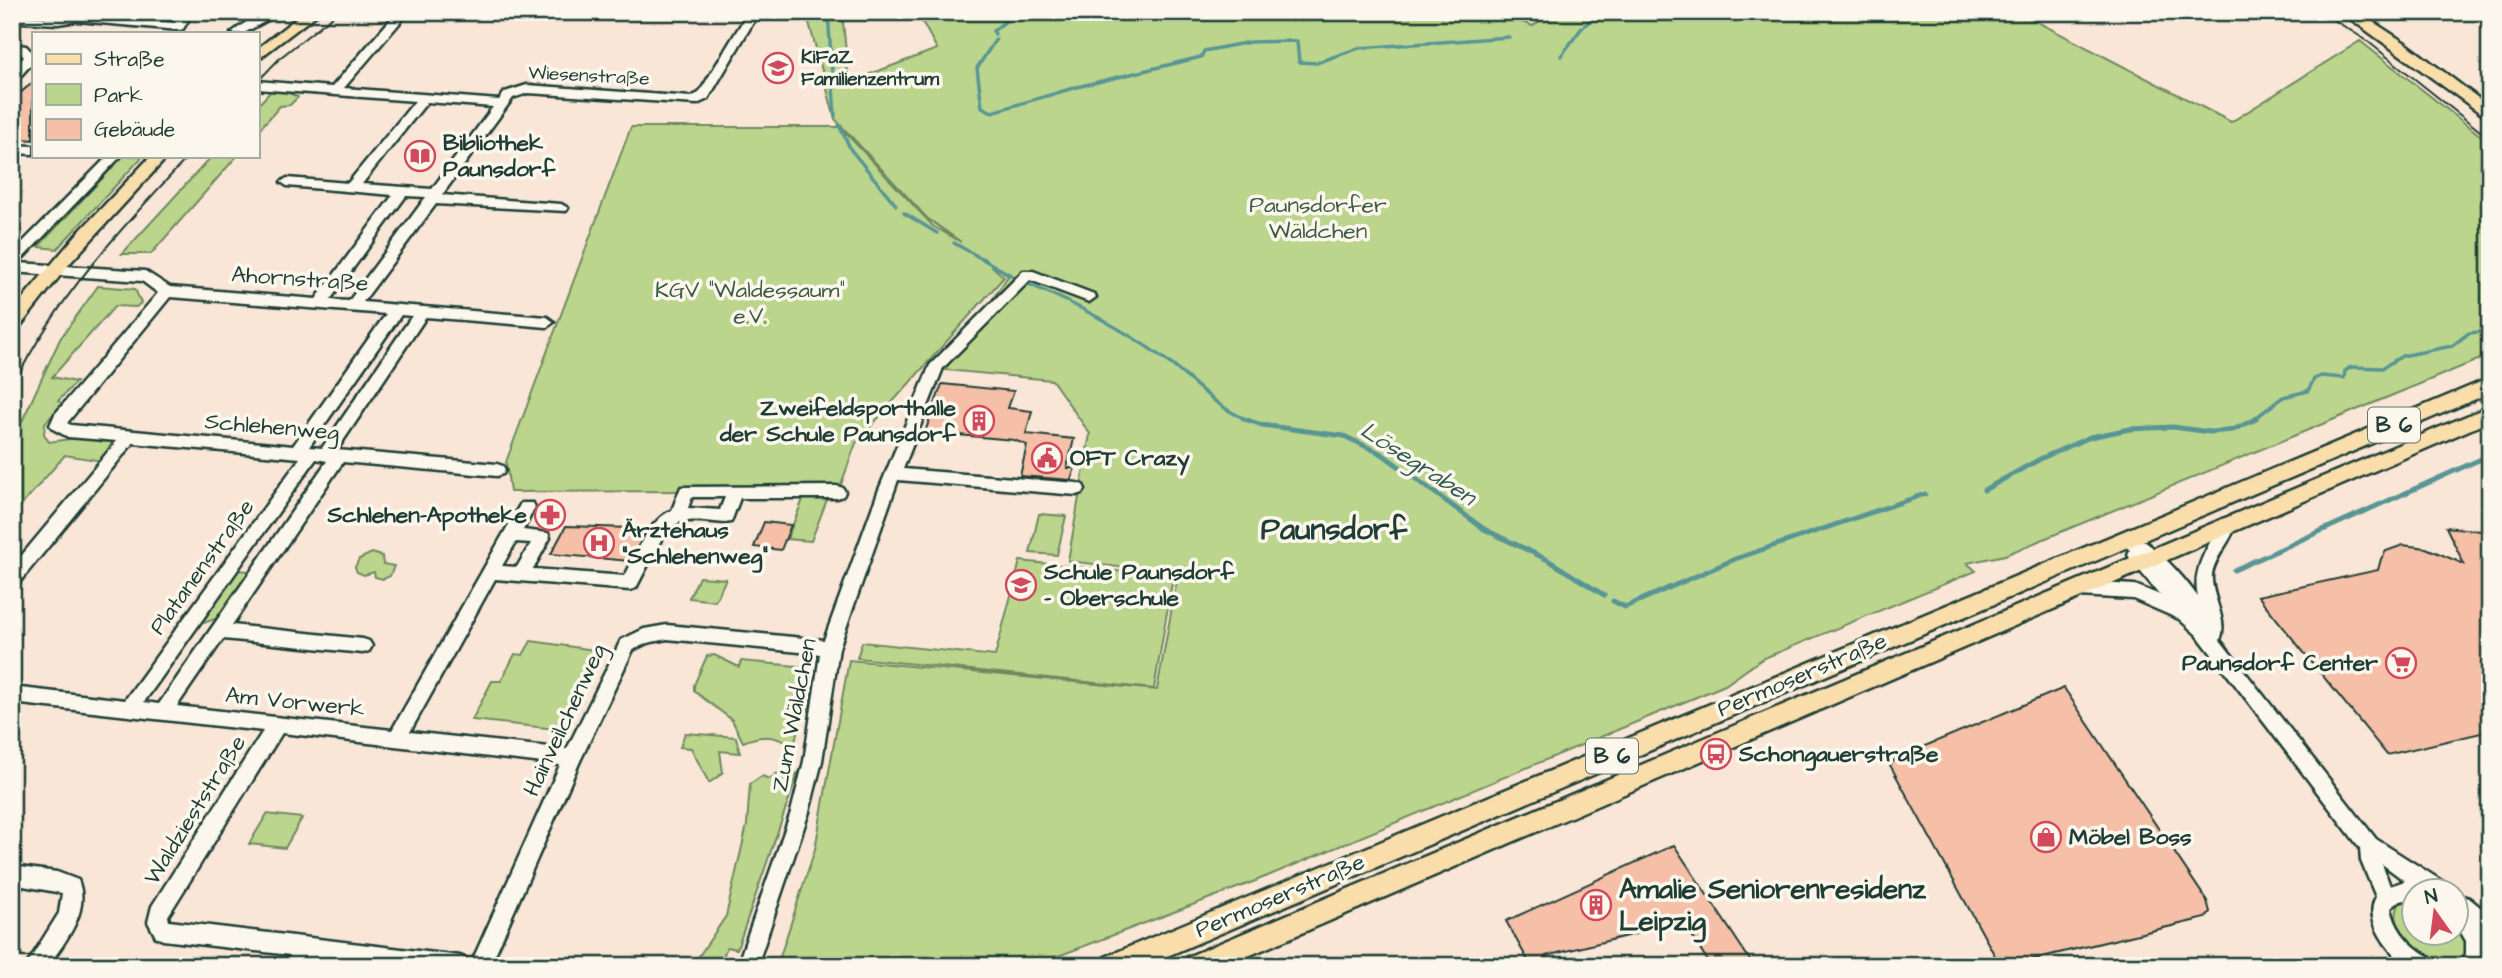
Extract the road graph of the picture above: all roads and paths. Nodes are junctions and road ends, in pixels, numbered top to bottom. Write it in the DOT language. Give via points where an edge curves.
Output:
graph roads {
  1 [pos="276,12"];
  2 [pos="313,12"];
  3 [pos="403,12"];
  4 [pos="2348,12"];
  5 [pos="751,16"];
  6 [pos="20,19"];
  7 [pos="141,23"];
  8 [pos="238,32"];
  9 [pos="12,48"];
  10 [pos="259,54"];
  11 [pos="22,73"];
  12 [pos="259,85"];
  13 [pos="335,91"];
  14 [pos="424,98"];
  15 [pos="502,103"];
  16 [pos="2490,115"];
  17 [pos="12,149"];
  18 [pos="32,150"];
  19 [pos="113,158"];
  20 [pos="158,158"];
  21 [pos="287,182"];
  22 [pos="352,187"];
  23 [pos="403,191"];
  24 [pos="435,196"];
  25 [pos="561,208"];
  26 [pos="12,261"];
  27 [pos="12,267"];
  28 [pos="55,269"];
  29 [pos="167,292"];
  30 [pos="1089,297"];
  31 [pos="320,303"];
  32 [pos="353,306"];
  33 [pos="397,310"];
  34 [pos="423,312"];
  35 [pos="547,322"];
  36 [pos="12,325"];
  37 [pos="2490,385"];
  38 [pos="2490,412"];
  39 [pos="63,414"];
  40 [pos="130,436"];
  41 [pos="318,454"];
  42 [pos="497,470"];
  43 [pos="894,474"];
  44 [pos="1077,489"];
  45 [pos="735,491"];
  46 [pos="837,492"];
  47 [pos="527,507"];
  48 [pos="678,514"];
  49 [pos="2228,524"];
  50 [pos="511,535"];
  51 [pos="2126,538"];
  52 [pos="2147,560"];
  53 [pos="491,572"];
  54 [pos="522,573"];
  55 [pos="12,579"];
  56 [pos="2079,589"];
  57 [pos="2184,613"];
  58 [pos="219,631"];
  59 [pos="2210,639"];
  60 [pos="363,646"];
  61 [pos="830,648"];
  62 [pos="12,695"];
  63 [pos="130,707"];
  64 [pos="163,712"];
  65 [pos="277,725"];
  66 [pos="397,738"];
  67 [pos="572,758"];
  68 [pos="2369,845"];
  69 [pos="12,875"];
  70 [pos="2412,876"];
  71 [pos="2400,891"];
  72 [pos="2385,899"];
  73 [pos="2470,909"];
  74 [pos="2470,915"];
  75 [pos="2490,928"];
  76 [pos="305,947"];
  77 [pos="2475,963"];
  78 [pos="36,966"];
  79 [pos="295,966"];
  80 [pos="460,966"];
  81 [pos="480,966"];
  82 [pos="747,966"];
  83 [pos="1114,966"];
  84 [pos="1196,966"];
  85 [pos="2427,966"];
  1 -- 8 [label="street"];
  2 -- 10 [label="main road"];
  3 -- 13 [label="street"];
  4 -- 16 [label="main road"];
  5 -- 15 [label="street, Wiesenstraße" via="699,99 527,89"];
  6 -- 7 [label="street"];
  9 -- 11 [label="street" via="29,52"];
  12 -- 13 [label="street, Wiesenstraße"];
  13 -- 14 [label="street, Wiesenstraße"];
  14 -- 15 [label="street, Wiesenstraße"];
  14 -- 22 [label="street"];
  15 -- 24 [label="street"];
  17 -- 18 [label="street"];
  19 -- 26 [label="street"];
  20 -- 28 [label="main road"];
  21 -- 22 [label="street"];
  22 -- 23 [label="street"];
  23 -- 24 [label="street"];
  23 -- 31 [label="street"];
  24 -- 25 [label="street"];
  24 -- 32 [label="street"];
  27 -- 28 [label="street, Ahornstraße"];
  28 -- 29 [label="street, Ahornstraße" via="145,276"];
  28 -- 36 [label="main road"];
  29 -- 31 [label="street, Ahornstraße"];
  29 -- 39 [label="street"];
  30 -- 43 [label="street, Zum Wäldchen" via="1028,274 937,365"];
  31 -- 32 [label="street, Ahornstraße"];
  32 -- 33 [label="street, Ahornstraße"];
  33 -- 34 [label="street, Ahornstraße"];
  33 -- 41 [label="street, Platanenstraße"];
  34 -- 35 [label="street, Ahornstraße"];
  34 -- 41 [label="street, Platanenstraße"];
  37 -- 51 [label="main road, Permoserstraße / B 6"];
  38 -- 49 [label="main road, Permoserstraße / B 6"];
  39 -- 40 [label="street, Schlehenweg" via="58,425 68,431"];
  40 -- 41 [label="street, Schlehenweg"];
  40 -- 55 [label="street"];
  41 -- 42 [label="street, Schlehenweg"];
  41 -- 58 [label="street, Platanenstraße"];
  41 -- 63 [label="street, Platanenstraße"];
  43 -- 44 [label="street"];
  43 -- 61 [label="street, Zum Wäldchen"];
  45 -- 46 [label="street"];
  45 -- 48 [label="street" via="687,491"];
  45 -- 48 [label="street" via="725,517"];
  47 -- 50 [label="street"];
  48 -- 54 [label="street" via="658,529 630,583"];
  49 -- 52 [label="main road, Permoserstraße / B 6"];
  49 -- 59 [label="street" via="2226,537 2204,573 2207,602 2215,619"];
  50 -- 53 [label="street"];
  50 -- 54 [label="street" via="542,538"];
  51 -- 52 [label="street"];
  51 -- 83 [label="main road, Permoserstraße / B 6"];
  52 -- 56 [label="main road, Permoserstraße / B 6"];
  52 -- 57 [label="street"];
  52 -- 59 [label="street" via="2204,621"];
  53 -- 54 [label="street"];
  53 -- 66 [label="street"];
  56 -- 57 [label="street" via="2135,592"];
  56 -- 84 [label="main road, Permoserstraße / B 6"];
  57 -- 59 [label="street"];
  58 -- 60 [label="street"];
  58 -- 64 [label="street, Platanenstraße"];
  59 -- 68 [label="street"];
  61 -- 67 [label="street, Hainveilchenweg" via="667,632 644,636 627,645"];
  61 -- 82 [label="street, Zum Wäldchen" via="813,761"];
  62 -- 63 [label="street, Am Vorwerk"];
  63 -- 64 [label="street, Am Vorwerk"];
  64 -- 65 [label="street, Am Vorwerk"];
  65 -- 66 [label="street, Am Vorwerk"];
  65 -- 76 [label="street, Waldzieststraße" via="159,913 158,922 163,930"];
  66 -- 67 [label="street, Am Vorwerk"];
  67 -- 81 [label="street, Hainveilchenweg"];
  68 -- 70 [label="street"];
  68 -- 72 [label="street"];
  69 -- 78 [label="street" via="57,881 71,887 74,895 68,915"];
  71 -- 72 [label="street"];
  72 -- 85 [label="street" via="2382,915 2393,939"];
  73 -- 75 [label="street"];
  74 -- 77 [label="street"];
  76 -- 79 [label="street"];
  76 -- 80 [label="street"];
}
